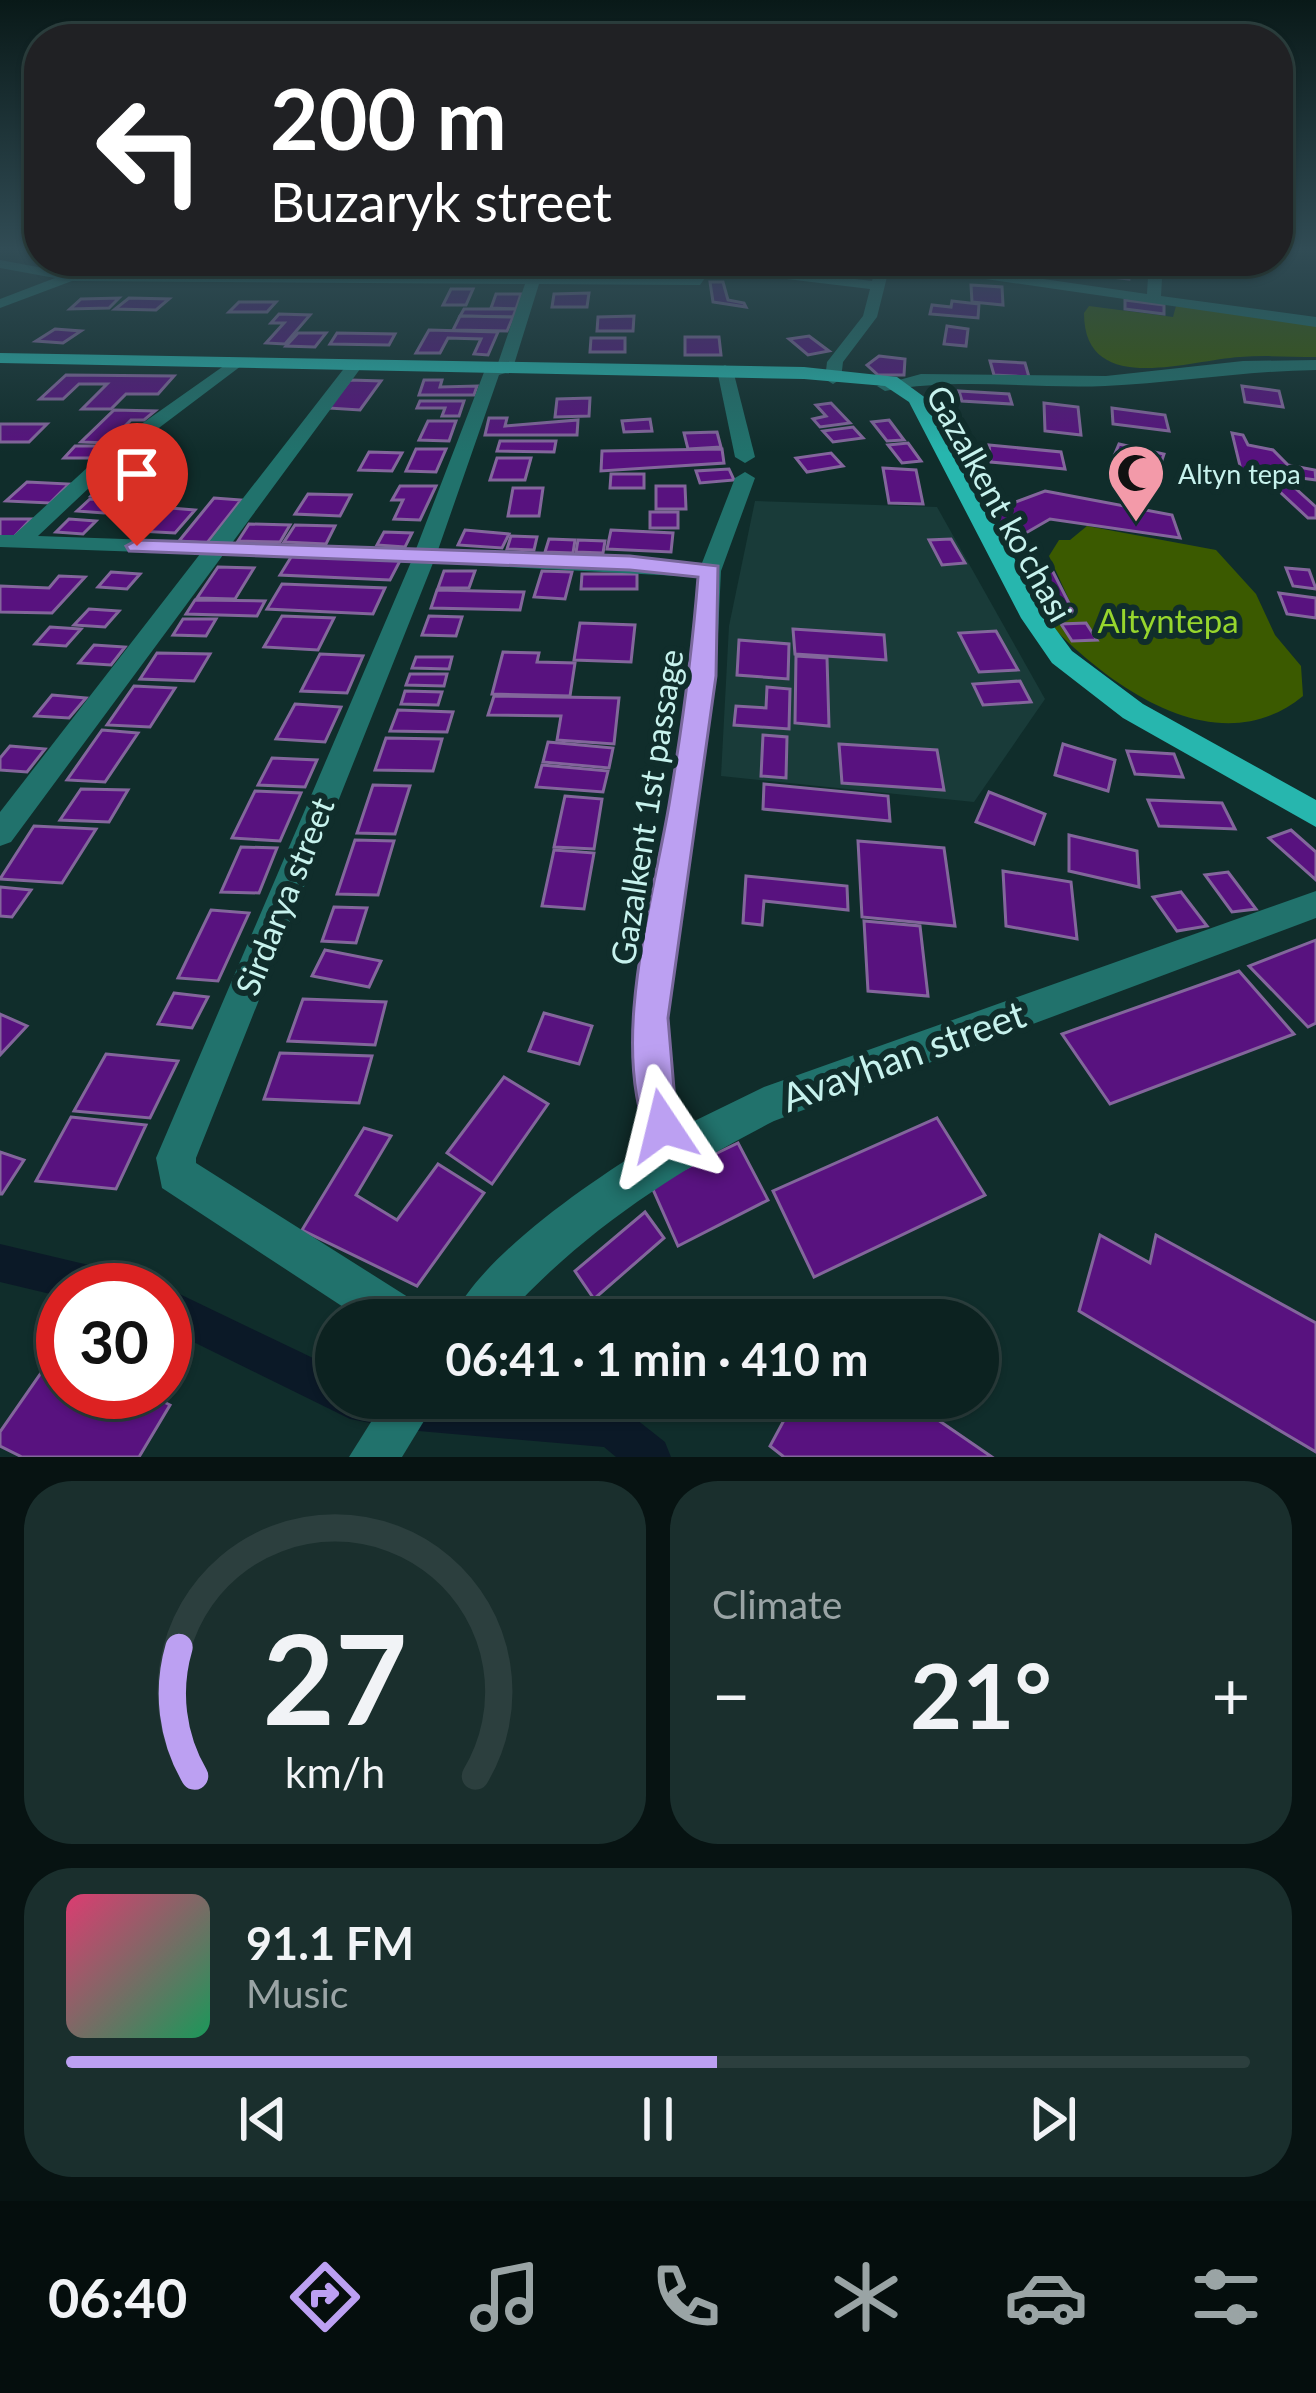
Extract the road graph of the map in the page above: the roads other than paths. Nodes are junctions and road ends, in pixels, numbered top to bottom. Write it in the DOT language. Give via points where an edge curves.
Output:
graph roads {
  1 [pos="520,317"];
  2 [pos="871,317"];
  3 [pos="1281,317"];
  4 [pos="1316,322"];
  5 [pos="0,361"];
  6 [pos="233,365"];
  7 [pos="1316,365"];
  8 [pos="353,367"];
  9 [pos="499,369"];
  10 [pos="726,373"];
  11 [pos="833,377"];
  12 [pos="891,385"];
  13 [pos="10,541"];
  14 [pos="215,550"];
  15 [pos="425,555"];
  16 [pos="710,571"];
  17 [pos="1308,809"];
  18 [pos="0,834"];
  19 [pos="1316,904"];
  20 [pos="670,1152"];
  21 [pos="371,1299"];
  22 [pos="494,1299"];
  23 [pos="400,1419"];
  24 [pos="373,1457"];
  1 -- 9 [label="street, Sirdarya street"];
  2 -- 11 [label="street" via="835,362"];
  3 -- 4 [label="street"];
  5 -- 6 [label="main road"];
  6 -- 8 [label="main road"];
  6 -- 13 [label="street"];
  7 -- 12 [label="street" via="1106,381"];
  8 -- 9 [label="main road"];
  8 -- 14 [label="street"];
  9 -- 10 [label="main road"];
  9 -- 15 [label="street, Sirdarya street"];
  10 -- 11 [label="main road"];
  10 -- 16 [label="street, Gazalkent 1st passage" via="745,467"];
  11 -- 12 [label="main road"];
  12 -- 17 [label="main road, Gazalkent ko'chasi" via="980,532 1024,634 1076,689 1168,749"];
  13 -- 14 [label="street"];
  14 -- 15 [label="street"];
  14 -- 18 [label="street"];
  15 -- 16 [label="street"];
  15 -- 21 [label="street, Sirdarya street" via="176,1158 176,1174"];
  16 -- 20 [label="street, Gazalkent 1st passage" via="704,676 650,1018 656,1101"];
  19 -- 20 [label="street, Avayhan street" via="764,1106"];
  20 -- 22 [label="street, Avayhan street" via="556,1233"];
  23 -- 24 [label="street"];
}
